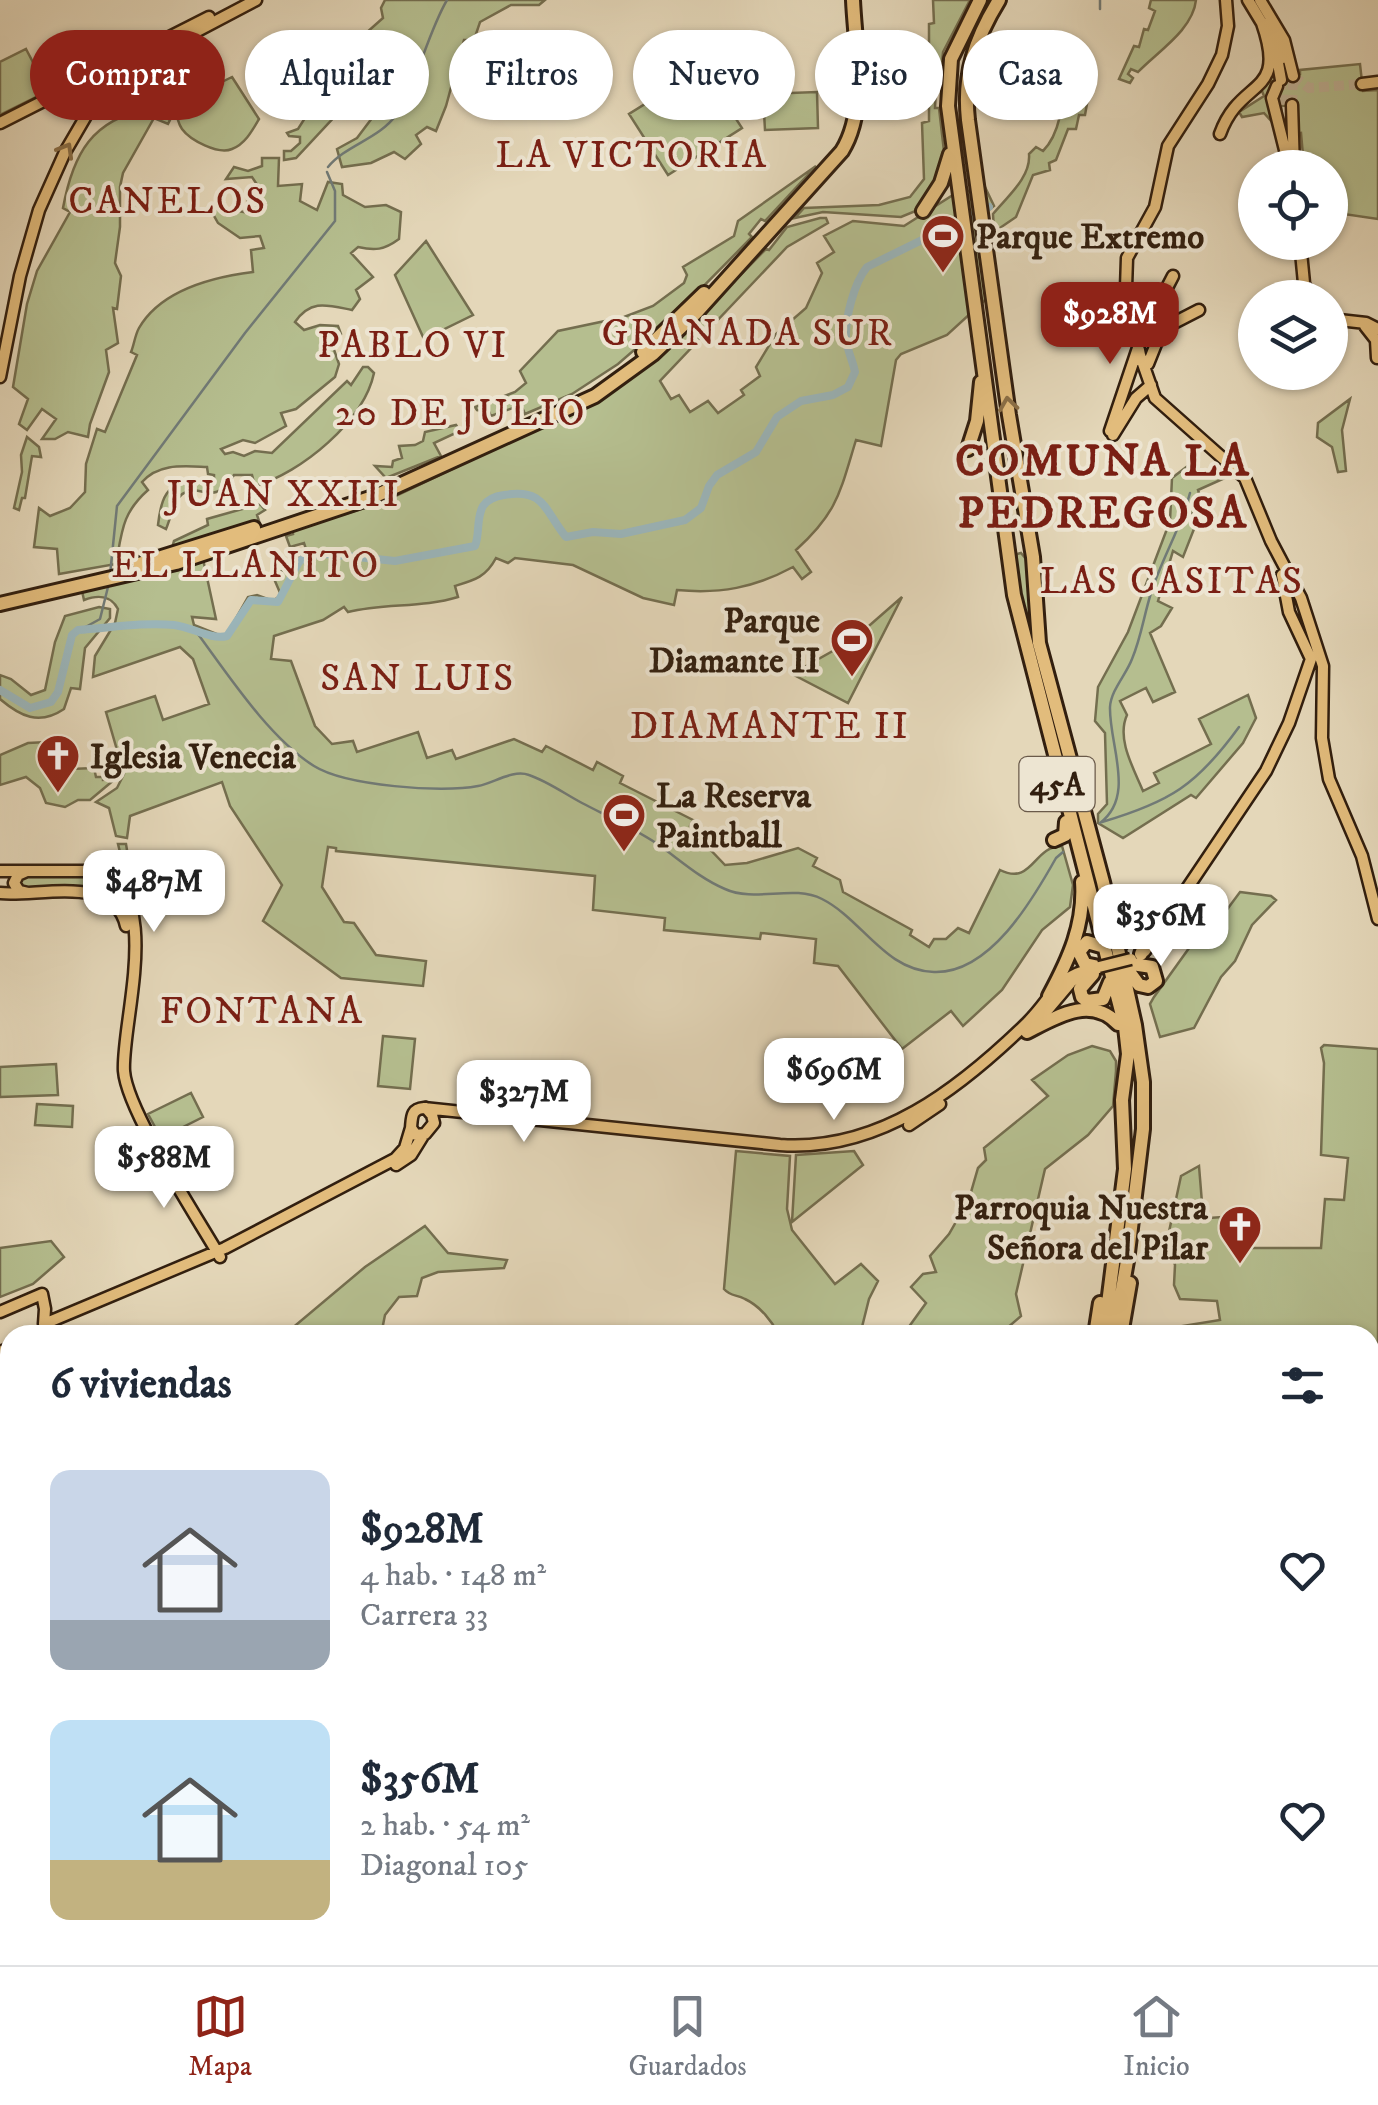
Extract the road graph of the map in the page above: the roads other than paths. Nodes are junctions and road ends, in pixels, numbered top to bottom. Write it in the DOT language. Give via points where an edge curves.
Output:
graph roads {
  1 [pos="241,0"];
  2 [pos="256,0"];
  3 [pos="850,0"];
  4 [pos="980,0"];
  5 [pos="999,0"];
  6 [pos="1226,0"];
  7 [pos="1254,0"];
  8 [pos="1262,23"];
  9 [pos="188,30"];
  10 [pos="198,30"];
  11 [pos="1284,81"];
  12 [pos="1378,82"];
  13 [pos="1362,84"];
  14 [pos="1288,105"];
  15 [pos="30,110"];
  16 [pos="84,120"];
  17 [pos="0,123"];
  18 [pos="1220,134"];
  19 [pos="952,142"];
  20 [pos="1286,150"];
  21 [pos="1289,150"];
  22 [pos="836,155"];
  23 [pos="923,211"];
  24 [pos="1173,276"];
  25 [pos="1154,312"];
  26 [pos="1194,312"];
  27 [pos="1348,316"];
  28 [pos="1378,317"];
  29 [pos="1133,319"];
  30 [pos="1348,320"];
  31 [pos="1360,322"];
  32 [pos="1378,329"];
  33 [pos="1139,346"];
  34 [pos="1378,358"];
  35 [pos="983,359"];
  36 [pos="1148,364"];
  37 [pos="0,378"];
  38 [pos="1151,385"];
  39 [pos="1160,404"];
  40 [pos="1131,407"];
  41 [pos="968,449"];
  42 [pos="1005,543"];
  43 [pos="1278,555"];
  44 [pos="110,576"];
  45 [pos="0,600"];
  46 [pos="1036,604"];
  47 [pos="1066,822"];
  48 [pos="1054,840"];
  49 [pos="0,870"];
  50 [pos="33,870"];
  51 [pos="76,870"];
  52 [pos="1082,882"];
  53 [pos="0,893"];
  54 [pos="34,894"];
  55 [pos="74,894"];
  56 [pos="1378,919"];
  57 [pos="1122,943"];
  58 [pos="1101,946"];
  59 [pos="1133,961"];
  60 [pos="1109,991"];
  61 [pos="1050,996"];
  62 [pos="1027,1032"];
  63 [pos="426,1108"];
  64 [pos="434,1123"];
  65 [pos="411,1128"];
  66 [pos="425,1134"];
  67 [pos="1126,1169"];
  68 [pos="1133,1204"];
  69 [pos="1111,1211"];
  70 [pos="1138,1221"];
  71 [pos="216,1256"];
  72 [pos="0,1312"];
  73 [pos="45,1325"];
  74 [pos="50,1325"];
  75 [pos="1096,1325"];
  76 [pos="1105,1325"];
  77 [pos="1119,1325"];
  78 [pos="1120,1325"];
  1 -- 9 [label="main road"];
  2 -- 10 [label="main road"];
  3 -- 22 [label="highway" via="850,109"];
  4 -- 19 [label="highway, 45A" via="949,68"];
  46 -- 5 [label="highway, 45A, one-way" via="967,109 968,70"];
  6 -- 29 [label="main road" via="1220,62 1168,146 1155,207 1127,258 1124,282"];
  7 -- 8 [label="main road"];
  7 -- 11 [label="main road" via="1287,46"];
  8 -- 11 [label="main road"];
  8 -- 18 [label="main road" via="1270,71 1231,111"];
  11 -- 20 [label="main road" via="1272,98"];
  12 -- 13 [label="main road"];
  14 -- 21 [label="main road"];
  15 -- 17 [label="main road"];
  37 -- 16 [label="main road, one-way" via="38,210"];
  19 -- 23 [label="highway" via="945,174"];
  19 -- 35 [label="highway, 45A"];
  22 -- 44 [label="highway" via="640,355 596,387 390,484"];
  22 -- 44 [label="highway" via="653,354 571,408 353,510"];
  24 -- 25 [label="main road"];
  25 -- 29 [label="main road"];
  25 -- 33 [label="main road"];
  26 -- 36 [label="main road" via="1163,328"];
  27 -- 28 [label="main road"];
  29 -- 33 [label="main road"];
  30 -- 31 [label="main road"];
  31 -- 32 [label="main road"];
  31 -- 34 [label="main road" via="1376,340"];
  33 -- 36 [label="main road"];
  33 -- 38 [label="main road"];
  33 -- 40 [label="main road" via="1112,433"];
  35 -- 41 [label="highway"];
  35 -- 42 [label="highway, 45A"];
  36 -- 38 [label="main road"];
  38 -- 39 [label="main road"];
  38 -- 40 [label="main road"];
  39 -- 40 [label="main road"];
  39 -- 43 [label="main road" via="1244,476"];
  42 -- 47 [label="highway, 45A" via="1012,611"];
  42 -- 60 [label="highway, 45A"];
  43 -- 56 [label="main road" via="1321,656 1329,779 1362,856"];
  43 -- 59 [label="main road" via="1289,612 1310,663 1266,771 1146,956"];
  44 -- 45 [label="highway"];
  46 -- 57 [label="highway, 45A"];
  46 -- 68 [label="highway, 45A" via="1042,659 1078,778 1135,1025 1144,1112"];
  47 -- 48 [label="highway" via="1065,835"];
  47 -- 52 [label="highway, 45A"];
  49 -- 50 [label="main road"];
  50 -- 51 [label="main road"];
  50 -- 54 [label="main road" via="14,883"];
  51 -- 55 [label="main road" via="87,872 92,885"];
  51 -- 71 [label="main road" via="108,874 127,896 136,967 125,1078"];
  52 -- 58 [label="highway, 45A"];
  52 -- 61 [label="highway" via="1075,942"];
  53 -- 54 [label="main road"];
  54 -- 55 [label="main road"];
  55 -- 71 [label="main road" via="102,896 122,912 130,969 120,1086"];
  57 -- 59 [label="highway, 45A"];
  57 -- 59 [label="highway" via="1128,930 1142,932 1146,942"];
  58 -- 60 [label="highway, 45A"];
  58 -- 60 [label="highway" via="1087,942 1080,952"];
  59 -- 60 [label="main road, bridge"];
  59 -- 70 [label="highway, 45A" via="1149,1105"];
  60 -- 61 [label="main road" via="1070,975"];
  60 -- 62 [label="highway" via="1103,1012 1080,1010"];
  60 -- 62 [label="main road" via="1074,979"];
  60 -- 67 [label="highway, 45A" via="1128,1054 1122,1100"];
  60 -- 69 [label="highway" via="1118,1155"];
  61 -- 63 [label="main road" via="1007,1041 918,1112 828,1144"];
  62 -- 64 [label="main road" via="918,1120 832,1150 780,1151 454,1118"];
  63 -- 64 [label="main road"];
  63 -- 65 [label="main road" via="413,1112"];
  64 -- 66 [label="main road"];
  65 -- 66 [label="main road"];
  65 -- 71 [label="main road" via="395,1158"];
  66 -- 71 [label="main road" via="397,1164"];
  67 -- 69 [label="highway"];
  67 -- 76 [label="highway, 45A"];
  68 -- 70 [label="highway"];
  68 -- 77 [label="highway, 45A"];
  69 -- 75 [label="highway"];
  70 -- 78 [label="highway"];
  71 -- 74 [label="main road"];
  72 -- 73 [label="main road" via="42,1294"];
}
